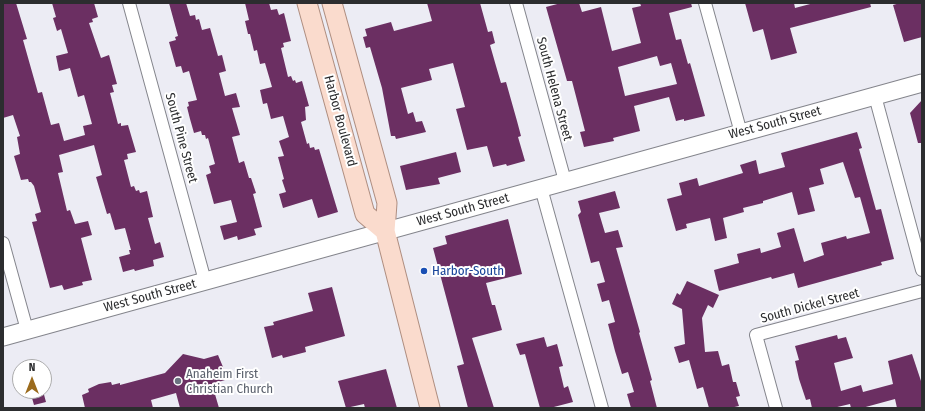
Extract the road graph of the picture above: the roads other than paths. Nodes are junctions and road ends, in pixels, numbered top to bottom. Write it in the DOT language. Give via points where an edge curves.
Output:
graph roads {
  1 [pos="129,3"];
  2 [pos="308,3"];
  3 [pos="332,3"];
  4 [pos="516,3"];
  5 [pos="705,3"];
  6 [pos="922,83"];
  7 [pos="875,96"];
  8 [pos="741,133"];
  9 [pos="565,181"];
  10 [pos="541,188"];
  11 [pos="385,231"];
  12 [pos="3,243"];
  13 [pos="922,270"];
  14 [pos="206,281"];
  15 [pos="922,291"];
  16 [pos="27,330"];
  17 [pos="3,337"];
  18 [pos="430,408"];
  19 [pos="602,408"];
  20 [pos="776,408"];
  1 -- 14 [label="street, South Pine Street"];
  2 -- 11 [label="main road, Harbor Boulevard" via="365,214"];
  3 -- 11 [label="main road, Harbor Boulevard" via="387,203"];
  4 -- 9 [label="street, South Helena Street"];
  5 -- 8 [label="street"];
  6 -- 7 [label="street, West South Street"];
  7 -- 8 [label="street, West South Street"];
  7 -- 13 [label="street"];
  8 -- 9 [label="street, West South Street"];
  9 -- 10 [label="street, West South Street"];
  10 -- 11 [label="street, West South Street"];
  10 -- 19 [label="street"];
  11 -- 14 [label="street, West South Street"];
  11 -- 18 [label="main road, Harbor Boulevard"];
  12 -- 16 [label="street"];
  14 -- 16 [label="street, West South Street"];
  15 -- 20 [label="street, South Dickel Street" via="756,335"];
  16 -- 17 [label="street, West South Street"];
}
